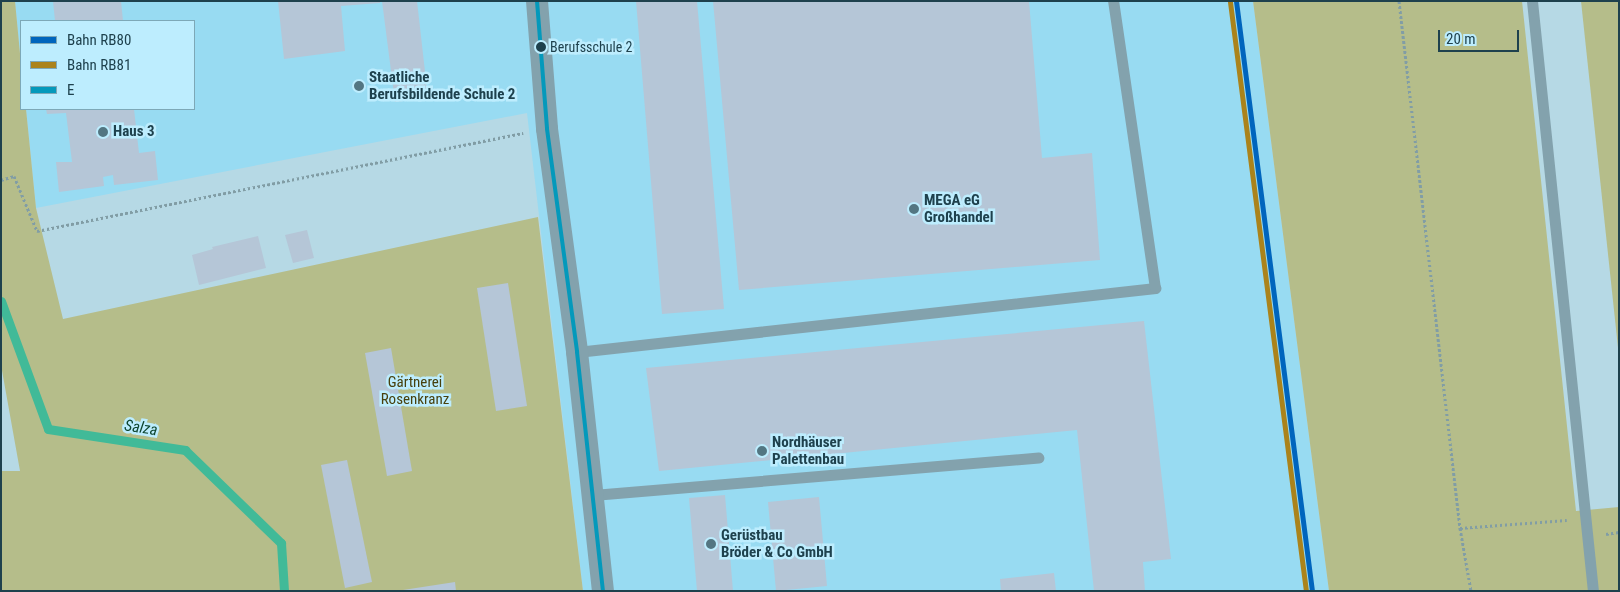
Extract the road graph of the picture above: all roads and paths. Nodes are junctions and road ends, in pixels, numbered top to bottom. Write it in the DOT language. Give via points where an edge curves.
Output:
graph roads {
  1 [pos="537,1"];
  2 [pos="1113,1"];
  3 [pos="1399,1"];
  4 [pos="1532,1"];
  5 [pos="547,128"];
  6 [pos="1,180"];
  7 [pos="577,352"];
  8 [pos="1038,458"];
  9 [pos="593,495"];
  10 [pos="1586,518"];
  11 [pos="1460,528"];
  12 [pos="603,591"];
  13 [pos="1471,591"];
  14 [pos="1593,591"];
  1 -- 5 [label="street"];
  2 -- 7 [label="lane" via="1155,288"];
  3 -- 11 [label="path"];
  4 -- 10 [label="lane"];
  5 -- 6 [label="path" via="37,231 14,176"];
  5 -- 7 [label="street"];
  7 -- 9 [label="street"];
  8 -- 9 [label="lane"];
  9 -- 12 [label="street"];
  10 -- 11 [label="path"];
  10 -- 14 [label="lane"];
  11 -- 13 [label="path"];
}
